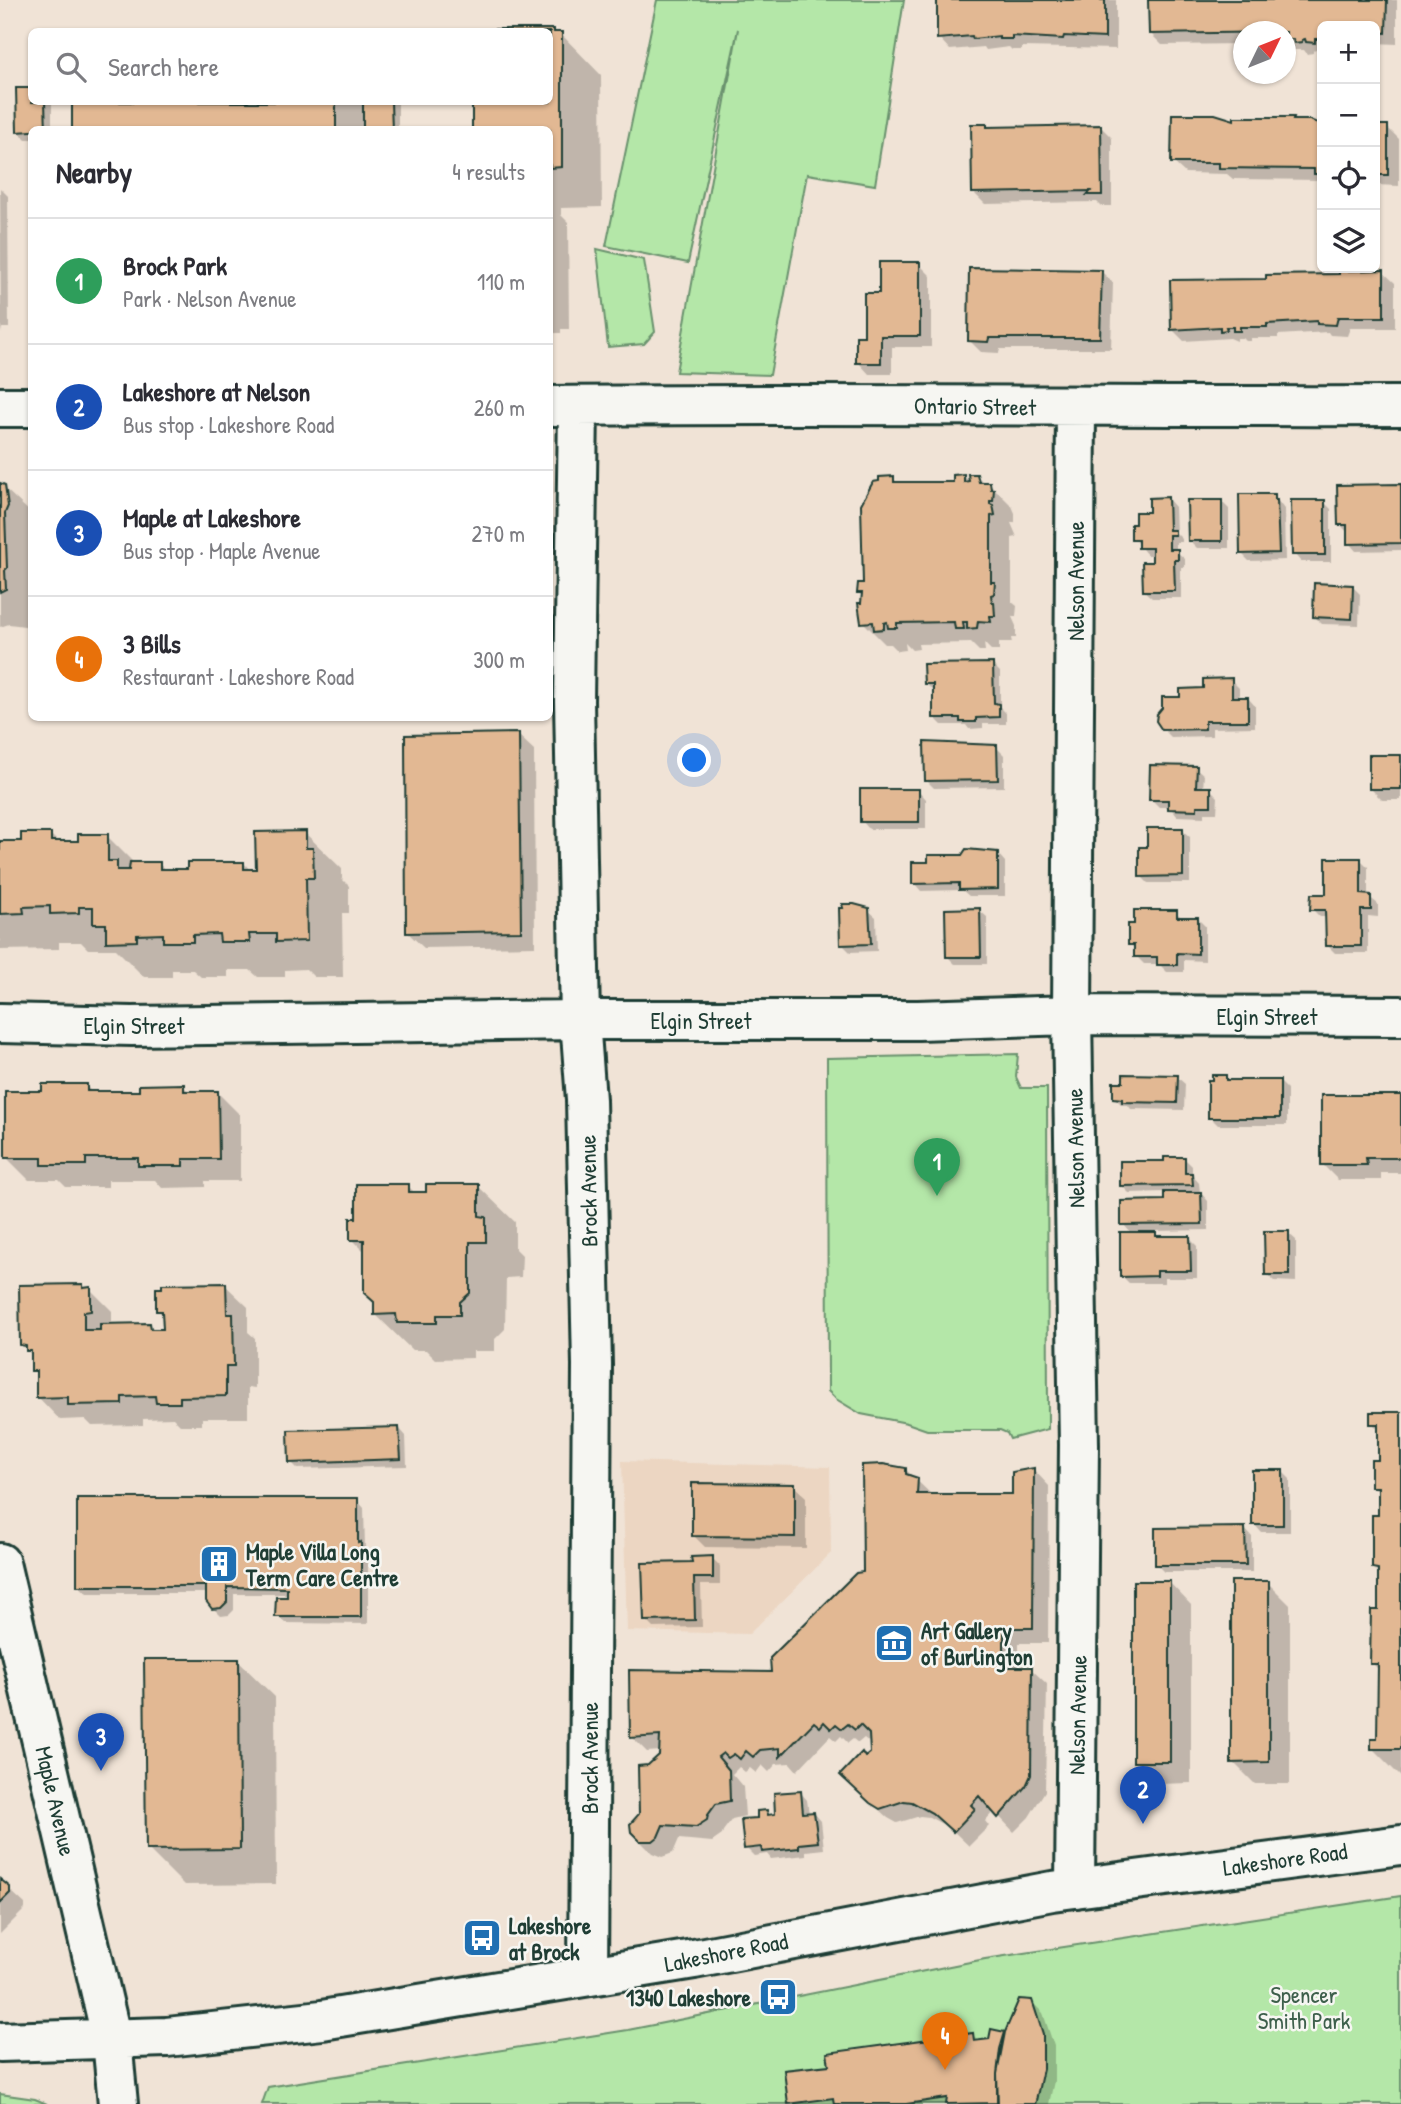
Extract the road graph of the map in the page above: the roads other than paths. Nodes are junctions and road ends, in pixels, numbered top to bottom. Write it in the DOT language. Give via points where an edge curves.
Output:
graph roads {
  1 [pos="564,406"];
  2 [pos="1401,406"];
  3 [pos="0,407"];
  4 [pos="28,407"];
  5 [pos="1076,407"];
  6 [pos="1072,1015"];
  7 [pos="1401,1016"];
  8 [pos="580,1020"];
  9 [pos="0,1023"];
  10 [pos="0,1563"];
  11 [pos="1401,1844"];
  12 [pos="1075,1888"];
  13 [pos="588,1976"];
  14 [pos="112,2040"];
  15 [pos="0,2042"];
  16 [pos="118,2104"];
  1 -- 5 [label="street, Ontario Street"];
  1 -- 8 [label="street, Brock Avenue"];
  2 -- 5 [label="street, Ontario Street"];
  3 -- 4 [label="street"];
  5 -- 6 [label="street, Nelson Avenue"];
  6 -- 7 [label="street, Elgin Street"];
  6 -- 8 [label="street, Elgin Street"];
  6 -- 12 [label="street, Nelson Avenue" via="1079,1446"];
  8 -- 9 [label="street, Elgin Street" via="132,1026"];
  8 -- 13 [label="street, Brock Avenue" via="592,1365"];
  10 -- 14 [label="street, Maple Avenue"];
  11 -- 12 [label="street, Lakeshore Road"];
  12 -- 13 [label="street, Lakeshore Road"];
  13 -- 14 [label="street, Lakeshore Road" via="322,2020"];
  14 -- 15 [label="street, Lakeshore Road"];
  14 -- 16 [label="street"];
}
